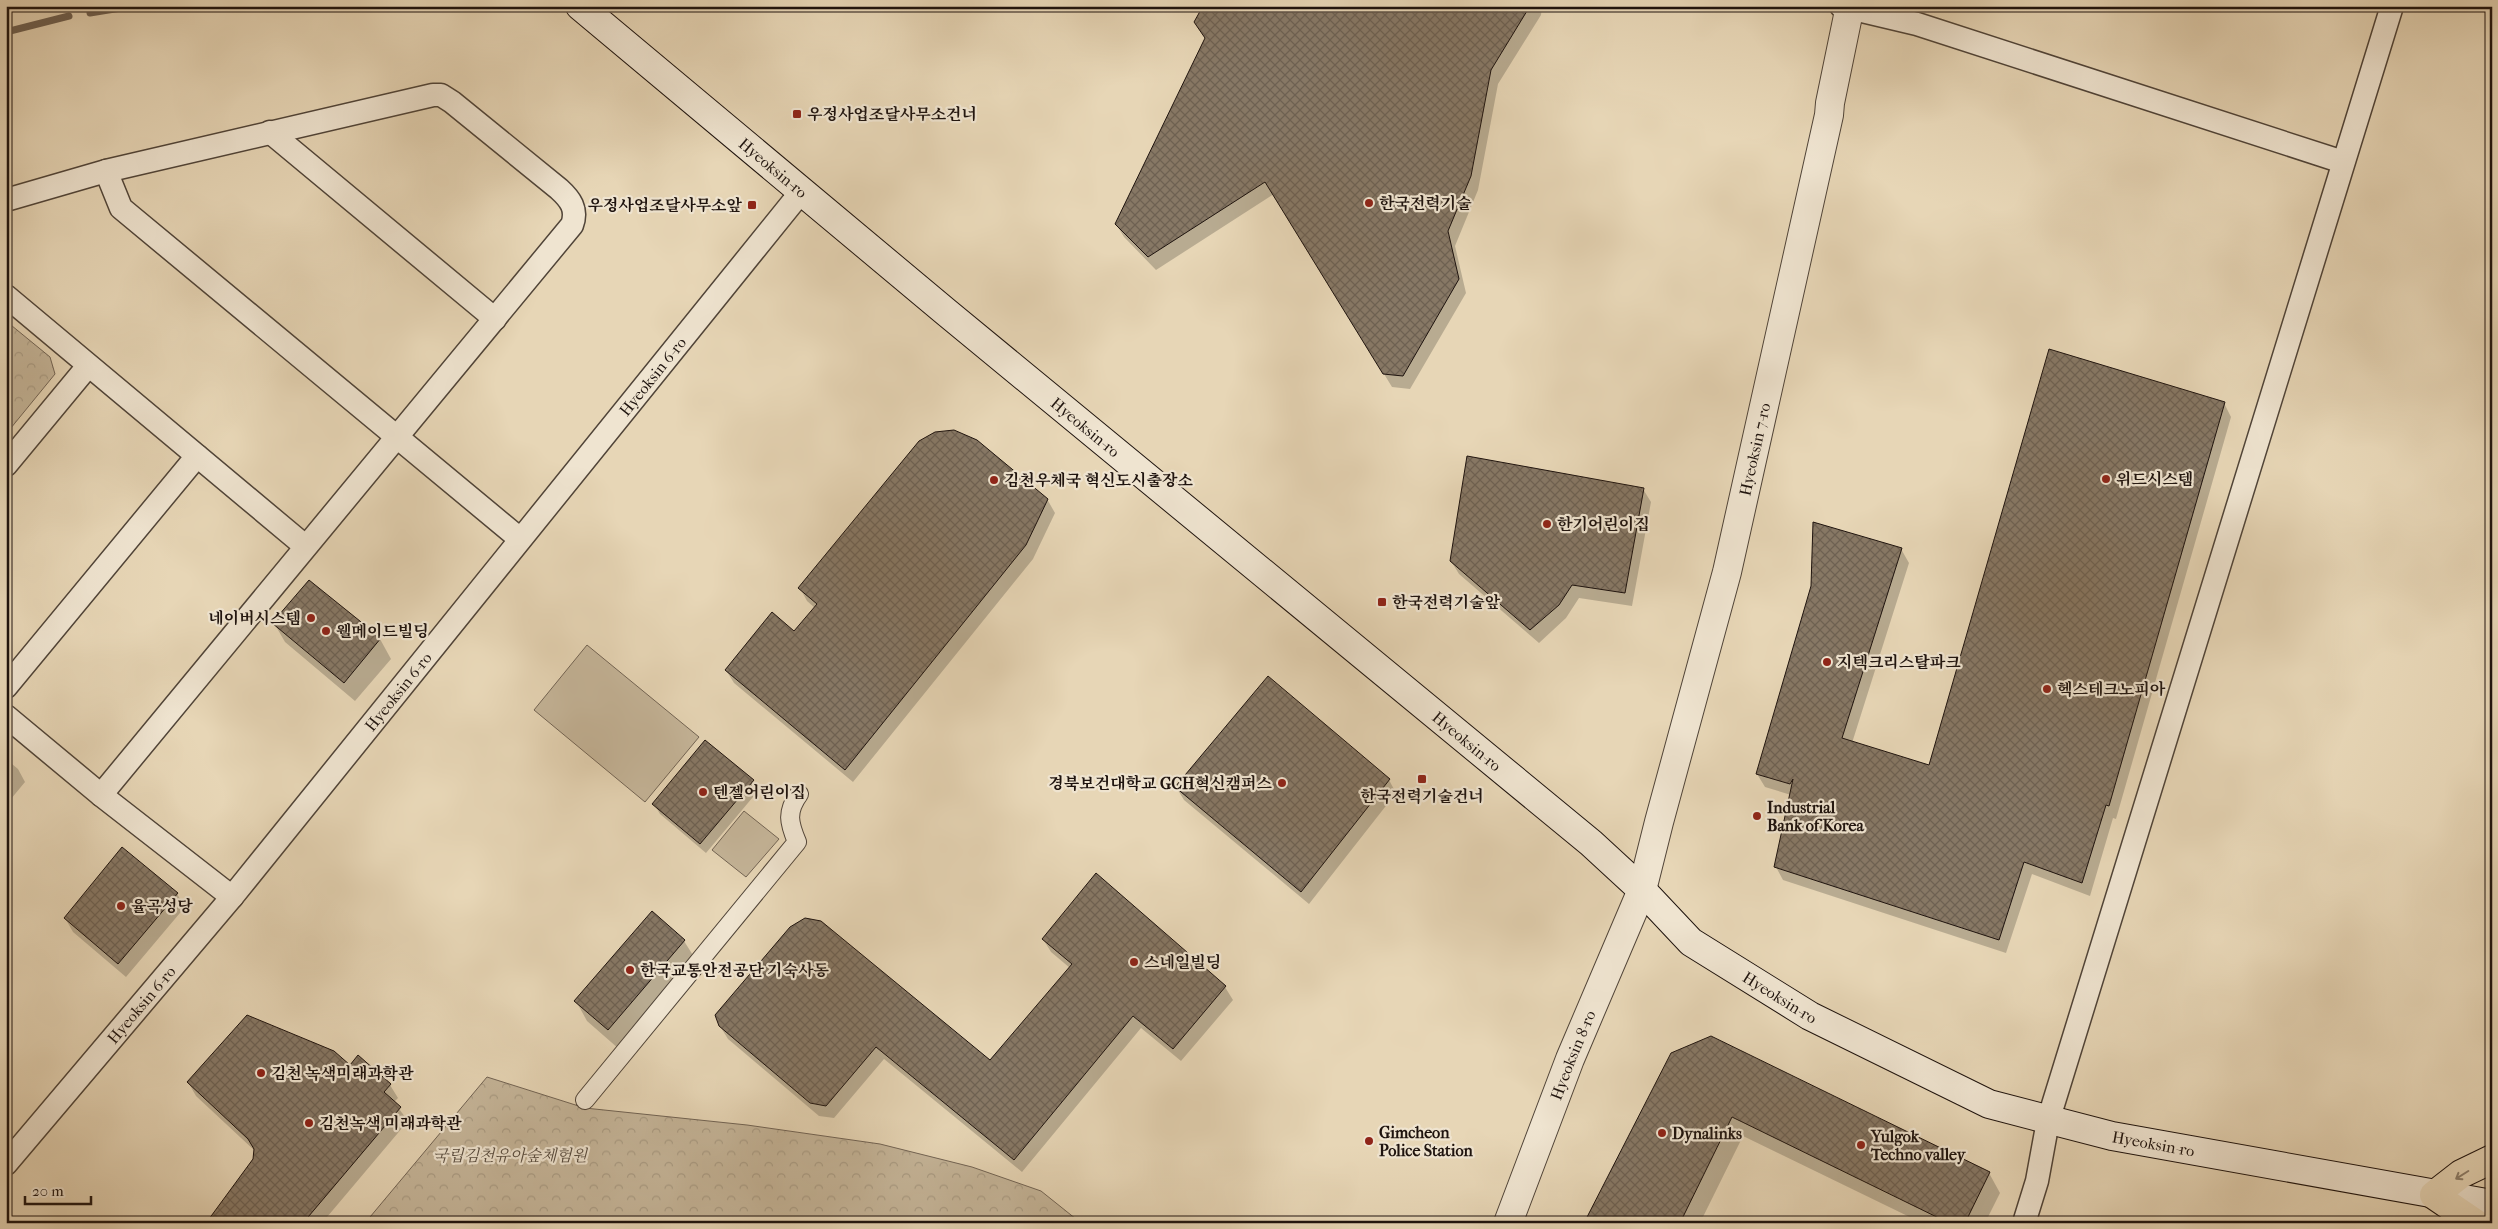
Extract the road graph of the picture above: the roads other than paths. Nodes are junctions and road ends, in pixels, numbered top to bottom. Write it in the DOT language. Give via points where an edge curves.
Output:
graph roads {
  1 [pos="580,6"];
  2 [pos="2392,6"];
  3 [pos="1847,7"];
  4 [pos="270,132"];
  5 [pos="2343,162"];
  6 [pos="106,171"];
  7 [pos="801,192"];
  8 [pos="6,200"];
  9 [pos="6,296"];
  10 [pos="495,319"];
  11 [pos="88,366"];
  12 [pos="396,437"];
  13 [pos="197,456"];
  14 [pos="6,465"];
  15 [pos="520,539"];
  16 [pos="305,546"];
  17 [pos="6,687"];
  18 [pos="6,716"];
  19 [pos="799,794"];
  20 [pos="101,795"];
  21 [pos="1642,890"];
  22 [pos="232,896"];
  23 [pos="585,1100"];
  24 [pos="2048,1121"];
  25 [pos="2492,1159"];
  26 [pos="6,1164"];
  27 [pos="2434,1195"];
  28 [pos="2492,1204"];
  29 [pos="1508,1223"];
  30 [pos="2024,1223"];
  31 [pos="2475,1223"];
  1 -- 7 [label="main road, Hyeoksin-ro"];
  2 -- 5 [label="street"];
  3 -- 5 [label="street" via="1917,24"];
  3 -- 21 [label="main road, Hyeoksin 7-ro" via="1829,115 1727,572"];
  4 -- 6 [label="street"];
  4 -- 10 [label="street"];
  4 -- 10 [label="street" via="440,95 558,189 574,206 572,225"];
  5 -- 24 [label="street"];
  6 -- 8 [label="street"];
  6 -- 12 [label="street" via="121,208"];
  7 -- 15 [label="street, Hyeoksin 6-ro"];
  7 -- 21 [label="main road, Hyeoksin-ro" via="1584,836"];
  9 -- 11 [label="street"];
  10 -- 12 [label="street"];
  11 -- 13 [label="street"];
  11 -- 14 [label="street"];
  12 -- 15 [label="street"];
  12 -- 16 [label="street"];
  13 -- 16 [label="street"];
  13 -- 17 [label="street"];
  15 -- 22 [label="street, Hyeoksin 6-ro"];
  16 -- 20 [label="street"];
  18 -- 20 [label="street"];
  19 -- 23 [label="street" via="791,805 790,819 797,842"];
  20 -- 22 [label="street"];
  21 -- 24 [label="main road, Hyeoksin-ro" via="1691,942 1810,1016 1989,1104"];
  21 -- 29 [label="main road, Hyeoksin 8-ro" via="1570,1059"];
  22 -- 26 [label="street, Hyeoksin 6-ro"];
  24 -- 27 [label="main road, Hyeoksin-ro" via="2112,1136"];
  24 -- 30 [label="street" via="2037,1181"];
  25 -- 27 [label="main road, one-way" via="2461,1174"];
  27 -- 28 [label="main road, Hyeoksin-ro"];
  27 -- 31 [label="main road"];
}
